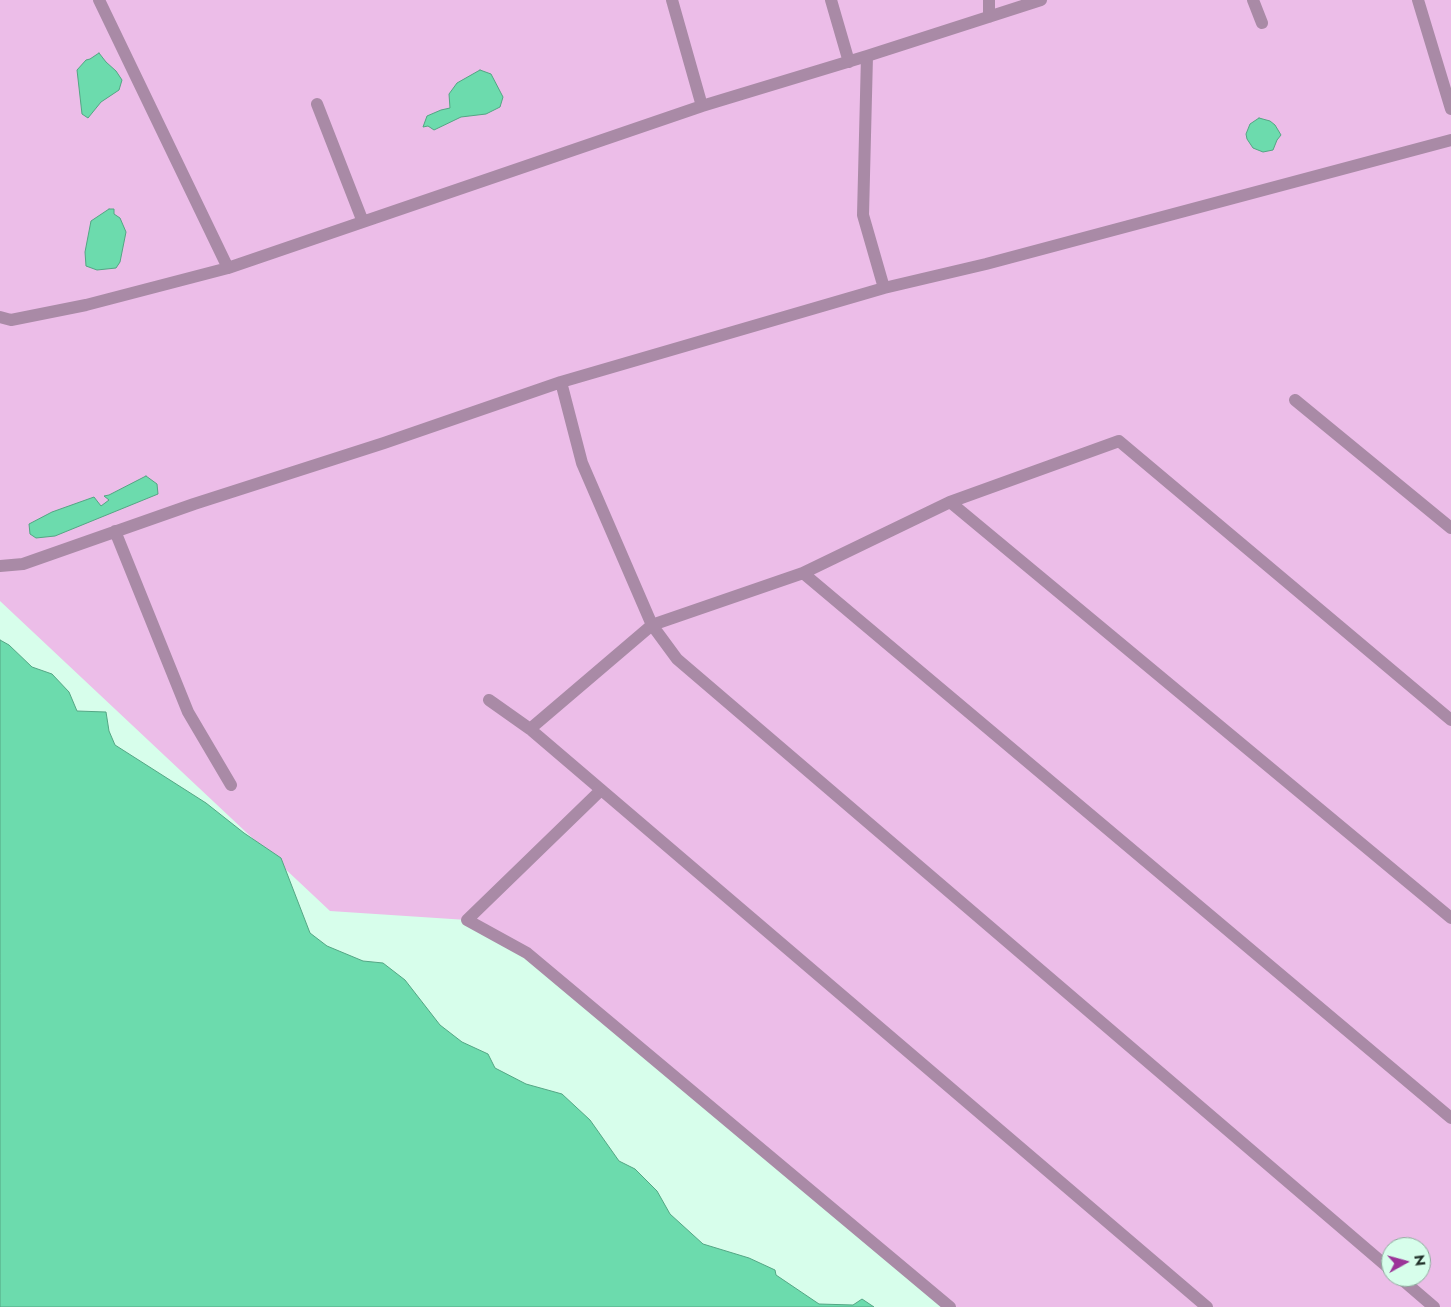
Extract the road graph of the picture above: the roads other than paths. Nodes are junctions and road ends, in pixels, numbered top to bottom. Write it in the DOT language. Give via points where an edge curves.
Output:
graph roads {
  1 [pos="99,0"];
  2 [pos="672,0"];
  3 [pos="831,0"];
  4 [pos="989,0"];
  5 [pos="1041,0"];
  6 [pos="1253,0"];
  7 [pos="1418,0"];
  8 [pos="989,17"];
  9 [pos="1262,23"];
  10 [pos="867,56"];
  11 [pos="849,62"];
  12 [pos="317,104"];
  13 [pos="702,106"];
  14 [pos="1451,109"];
  15 [pos="1451,140"];
  16 [pos="363,222"];
  17 [pos="228,268"];
  18 [pos="884,288"];
  19 [pos="0,317"];
  20 [pos="561,382"];
  21 [pos="1295,400"];
  22 [pos="950,502"];
  23 [pos="1451,528"];
  24 [pos="115,531"];
  25 [pos="0,566"];
  26 [pos="803,573"];
  27 [pos="652,625"];
  28 [pos="489,700"];
  29 [pos="1451,720"];
  30 [pos="530,728"];
  31 [pos="231,785"];
  32 [pos="601,790"];
  33 [pos="1451,918"];
  34 [pos="1451,1118"];
  35 [pos="1381,1261"];
  36 [pos="1411,1287"];
  37 [pos="950,1307"];
  38 [pos="1206,1307"];
  39 [pos="1434,1307"];
  1 -- 17 [label="street"];
  2 -- 13 [label="street"];
  3 -- 11 [label="street"];
  4 -- 8 [label="street"];
  5 -- 8 [label="street"];
  6 -- 9 [label="street"];
  7 -- 14 [label="street"];
  8 -- 10 [label="street"];
  10 -- 11 [label="street"];
  10 -- 18 [label="street" via="863,215"];
  11 -- 13 [label="street"];
  12 -- 16 [label="street"];
  13 -- 16 [label="street"];
  15 -- 18 [label="street" via="986,264"];
  16 -- 17 [label="street"];
  17 -- 19 [label="street" via="86,305 11,320"];
  18 -- 20 [label="street"];
  20 -- 24 [label="street"];
  20 -- 27 [label="street" via="582,463"];
  21 -- 23 [label="street"];
  22 -- 26 [label="street"];
  22 -- 29 [label="street" via="1119,441"];
  22 -- 33 [label="street"];
  24 -- 25 [label="street" via="23,564"];
  24 -- 31 [label="street" via="188,712"];
  26 -- 27 [label="street"];
  26 -- 34 [label="street"];
  27 -- 30 [label="street"];
  27 -- 35 [label="street" via="677,659"];
  28 -- 30 [label="street"];
  30 -- 32 [label="street"];
  32 -- 37 [label="street" via="467,920 528,953"];
  32 -- 38 [label="street"];
  36 -- 39 [label="street"];
}
